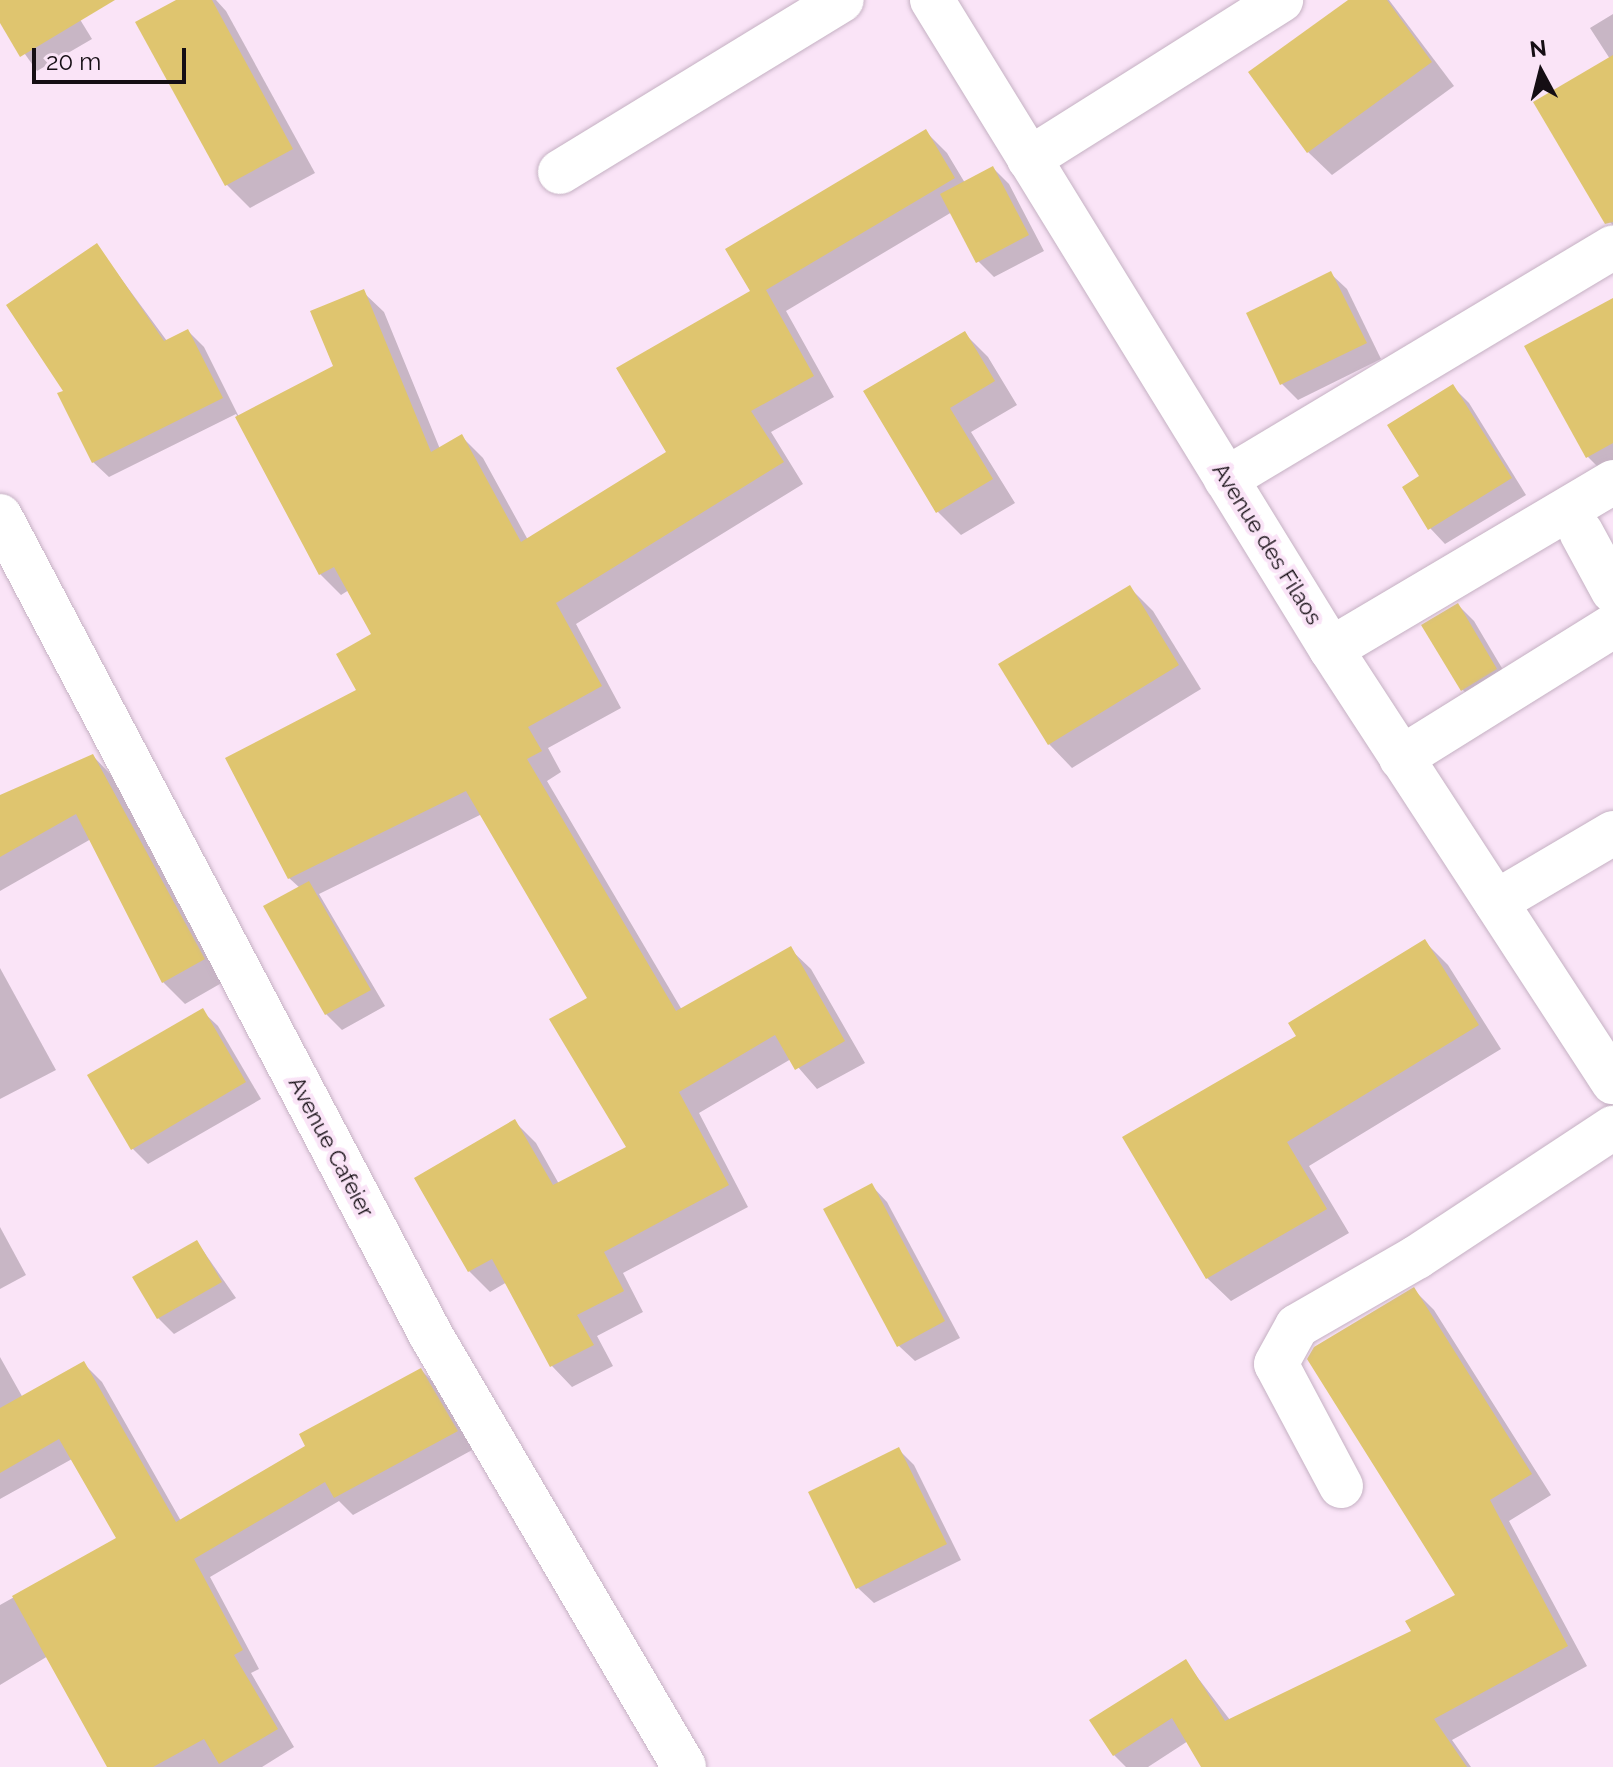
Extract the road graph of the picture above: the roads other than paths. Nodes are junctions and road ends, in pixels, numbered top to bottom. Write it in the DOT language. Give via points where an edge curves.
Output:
graph roads {
  1 [pos="842,0"];
  2 [pos="932,0"];
  3 [pos="1281,0"];
  4 [pos="1029,159"];
  5 [pos="560,172"];
  6 [pos="1613,247"];
  7 [pos="1226,479"];
  8 [pos="1613,482"];
  9 [pos="0,516"];
  10 [pos="1581,532"];
  11 [pos="1613,591"];
  12 [pos="1613,626"];
  13 [pos="1331,649"];
  14 [pos="1401,758"];
  15 [pos="1613,833"];
  16 [pos="1496,902"];
  17 [pos="1613,1082"];
  18 [pos="1613,1128"];
  19 [pos="1341,1486"];
  20 [pos="684,1767"];
  1 -- 5 [label="street"];
  2 -- 4 [label="street, Avenue des Filaos"];
  3 -- 4 [label="street"];
  4 -- 7 [label="street, Avenue des Filaos"];
  6 -- 7 [label="street"];
  7 -- 13 [label="street, Avenue des Filaos"];
  8 -- 13 [label="street"];
  9 -- 20 [label="street, Avenue Cafeier" via="432,1337"];
  10 -- 11 [label="street"];
  12 -- 14 [label="street"];
  13 -- 14 [label="street, Avenue des Filaos"];
  14 -- 16 [label="street, Avenue des Filaos"];
  15 -- 16 [label="street"];
  16 -- 17 [label="street, Avenue des Filaos"];
  18 -- 19 [label="street" via="1417,1257 1297,1326 1276,1364"];
}
